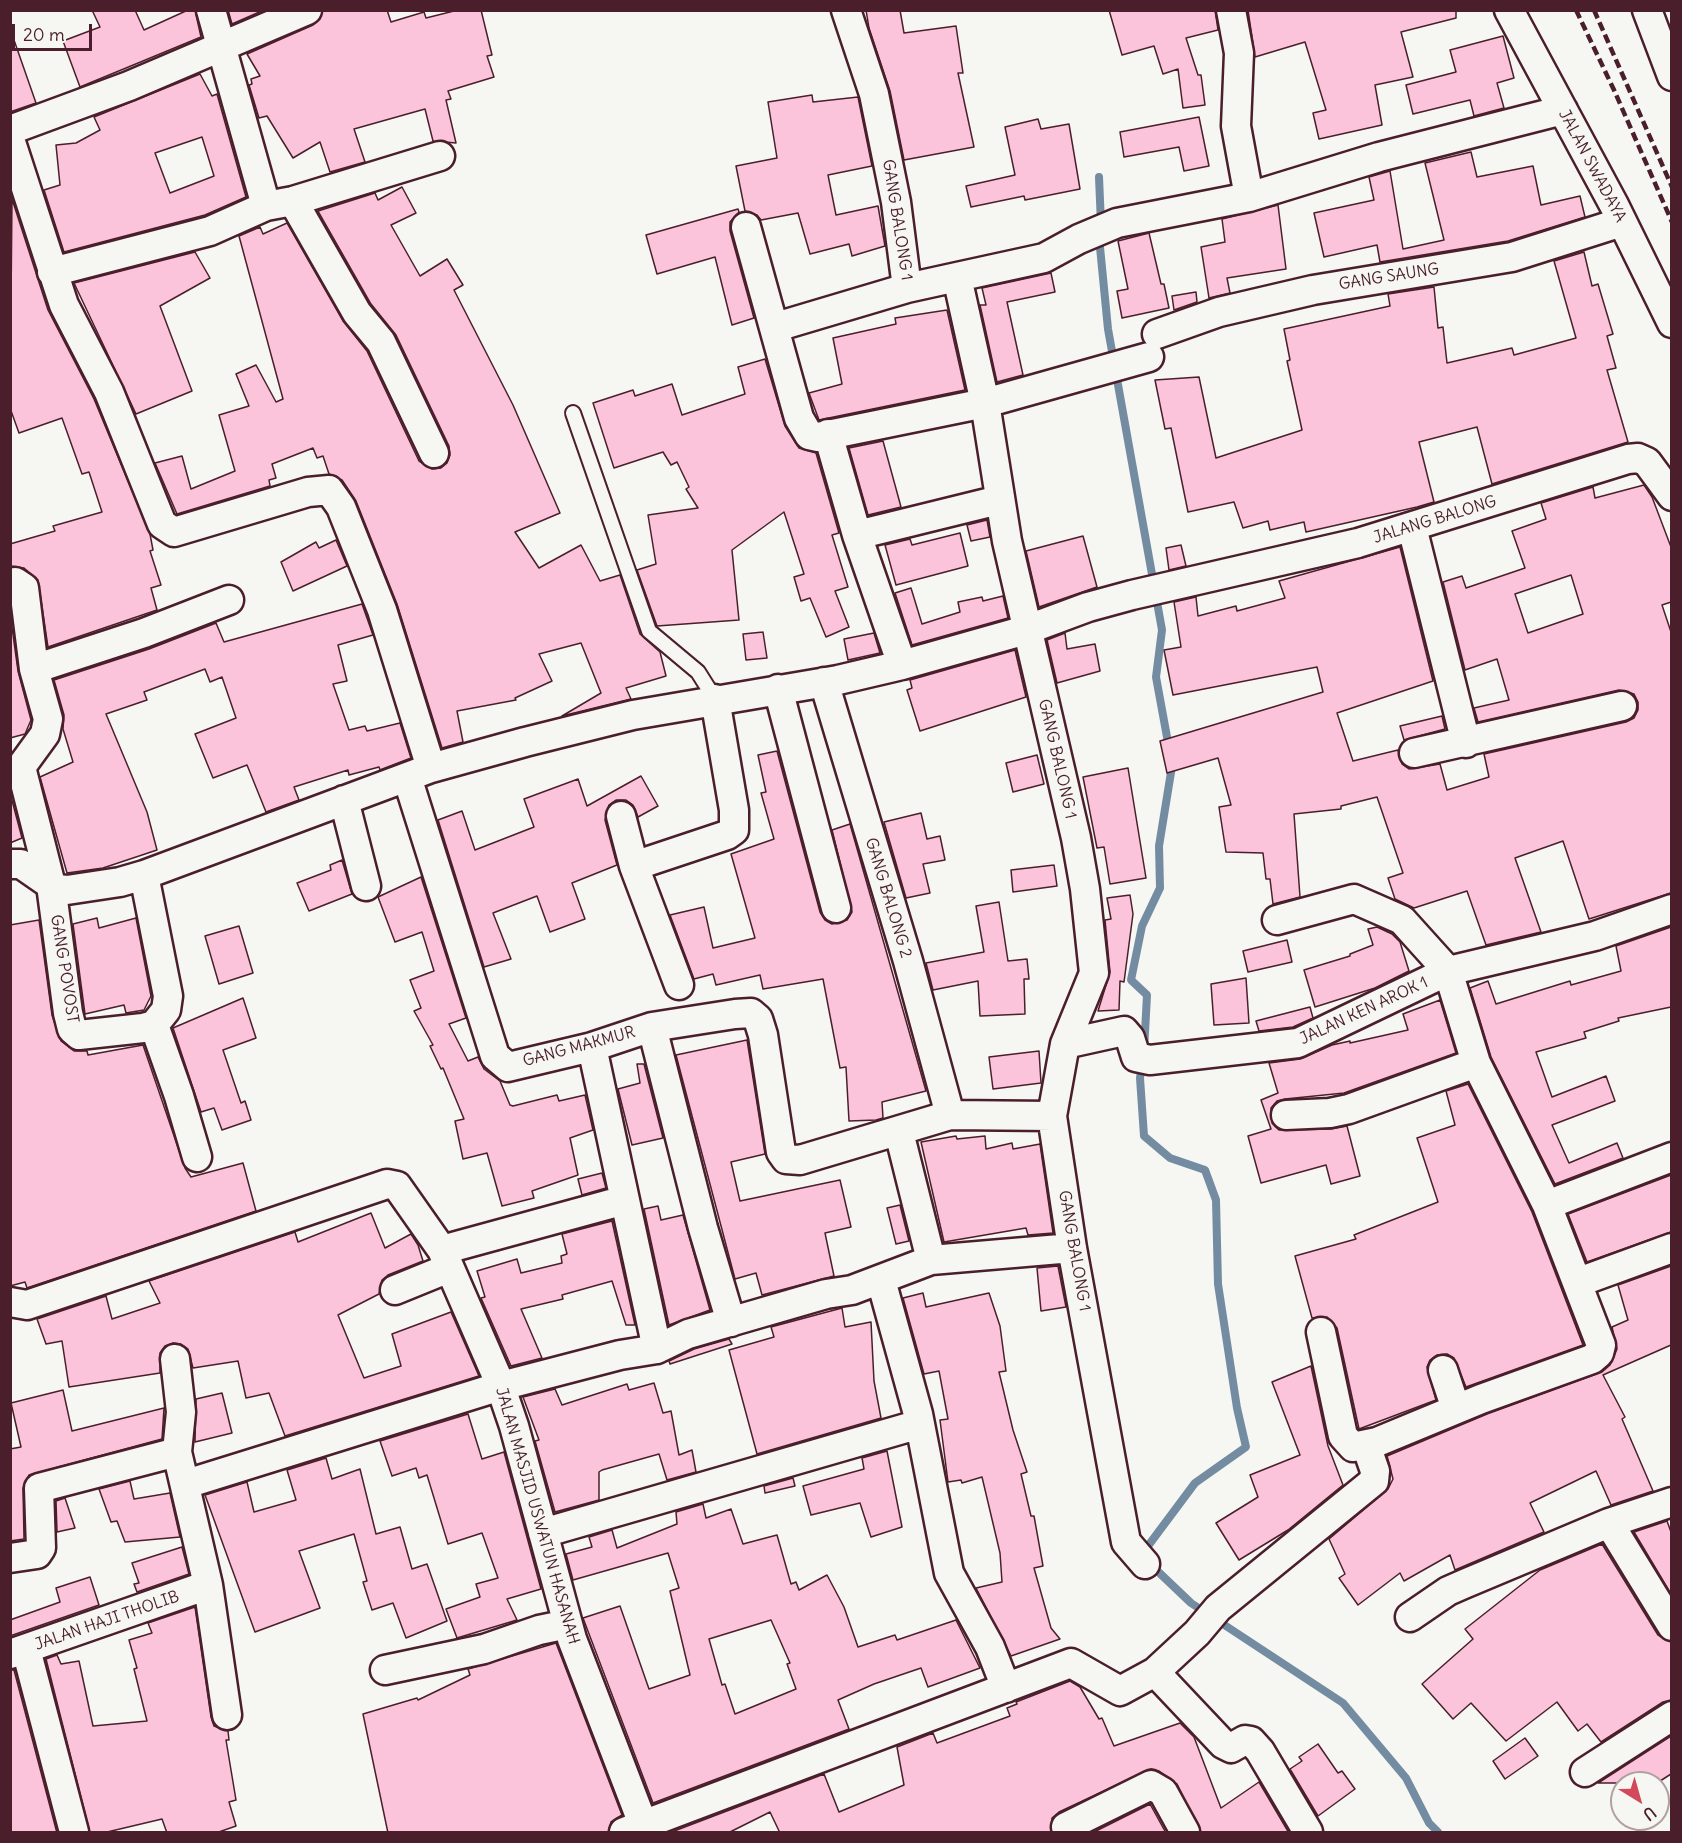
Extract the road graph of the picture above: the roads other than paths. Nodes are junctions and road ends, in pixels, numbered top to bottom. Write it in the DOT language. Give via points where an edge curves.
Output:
graph roads {
  1 [pos="211,10"];
  2 [pos="307,10"];
  3 [pos="846,10"];
  4 [pos="1231,10"];
  5 [pos="1509,10"];
  6 [pos="1647,10"];
  7 [pos="222,46"];
  8 [pos="1669,59"];
  9 [pos="1563,110"];
  10 [pos="10,130"];
  11 [pos="10,139"];
  12 [pos="440,156"];
  13 [pos="1249,197"];
  14 [pos="280,204"];
  15 [pos="1622,222"];
  16 [pos="746,227"];
  17 [pos="52,272"];
  18 [pos="957,277"];
  19 [pos="907,288"];
  20 [pos="1671,323"];
  21 [pos="776,327"];
  22 [pos="985,403"];
  23 [pos="573,413"];
  24 [pos="828,434"];
  25 [pos="434,453"];
  26 [pos="1671,496"];
  27 [pos="999,500"];
  28 [pos="1412,527"];
  29 [pos="857,535"];
  30 [pos="10,584"];
  31 [pos="229,600"];
  32 [pos="1026,630"];
  33 [pos="902,665"];
  34 [pos="34,669"];
  35 [pos="824,682"];
  36 [pos="778,689"];
  37 [pos="715,699"];
  38 [pos="1622,706"];
  39 [pos="1466,743"];
  40 [pos="1414,753"];
  41 [pos="419,773"];
  42 [pos="344,800"];
  43 [pos="621,816"];
  44 [pos="10,864"];
  45 [pos="634,866"];
  46 [pos="144,875"];
  47 [pos="51,885"];
  48 [pos="366,886"];
  49 [pos="836,908"];
  50 [pos="1671,909"];
  51 [pos="1277,920"];
  52 [pos="1448,971"];
  53 [pos="679,985"];
  54 [pos="154,1025"];
  55 [pos="652,1027"];
  56 [pos="1065,1044"];
  57 [pos="592,1047"];
  58 [pos="1476,1063"];
  59 [pos="950,1115"];
  60 [pos="1286,1115"];
  61 [pos="1052,1116"];
  62 [pos="899,1132"];
  63 [pos="197,1157"];
  64 [pos="1671,1157"];
  65 [pos="625,1200"];
  66 [pos="1547,1205"];
  67 [pos="1072,1248"];
  68 [pos="1671,1248"];
  69 [pos="445,1259"];
  70 [pos="931,1260"];
  71 [pos="881,1280"];
  72 [pos="1579,1282"];
  73 [pos="395,1290"];
  74 [pos="10,1302"];
  75 [pos="730,1322"];
  76 [pos="1321,1332"];
  77 [pos="657,1349"];
  78 [pos="175,1359"];
  79 [pos="1443,1370"];
  80 [pos="501,1386"];
  81 [pos="1456,1409"];
  82 [pos="920,1424"];
  83 [pos="1366,1445"];
  84 [pos="177,1452"];
  85 [pos="186,1484"];
  86 [pos="1671,1502"];
  87 [pos="1609,1523"];
  88 [pos="543,1533"];
  89 [pos="10,1558"];
  90 [pos="1145,1564"];
  91 [pos="208,1586"];
  92 [pos="1410,1617"];
  93 [pos="568,1624"];
  94 [pos="1671,1626"];
  95 [pos="18,1651"];
  96 [pos="386,1670"];
  97 [pos="1155,1672"];
  98 [pos="1006,1688"];
  99 [pos="227,1715"];
  100 [pos="1671,1716"];
  101 [pos="1585,1772"];
  102 [pos="1066,1827"];
  103 [pos="638,1830"];
  104 [pos="74,1833"];
  105 [pos="1185,1833"];
  106 [pos="1308,1833"];
  1 -- 7 [label="street"];
  2 -- 7 [label="street"];
  3 -- 19 [label="street, GANG BALONG 1" via="874,94 896,202"];
  4 -- 13 [label="street" via="1239,53 1236,126"];
  5 -- 9 [label="street, JALAN SWADAYA"];
  6 -- 8 [label="street"];
  7 -- 10 [label="street"];
  7 -- 14 [label="street"];
  9 -- 13 [label="street" via="1378,157"];
  9 -- 15 [label="street, JALAN SWADAYA"];
  11 -- 17 [label="street"];
  12 -- 14 [label="street"];
  13 -- 18 [label="street" via="1117,223 1044,258"];
  14 -- 17 [label="street" via="210,231"];
  14 -- 25 [label="street" via="381,342"];
  15 -- 20 [label="street, JALAN SWADAYA"];
  15 -- 22 [label="street, GANG SAUNG" via="1512,257 1313,290 1219,312 1099,371"];
  16 -- 21 [label="street"];
  17 -- 41 [label="street" via="64,305 109,392 144,484 167,530 174,532 321,489 336,497 382,610"];
  18 -- 19 [label="street, GANG BALONG 1"];
  18 -- 22 [label="street, GANG BALONG 1"];
  19 -- 21 [label="street"];
  21 -- 24 [label="street" via="804,429 818,437"];
  22 -- 24 [label="street, GANG SAUNG"];
  22 -- 27 [label="street, GANG BALONG 1"];
  23 -- 37 [label="lane" via="649,631 698,672"];
  24 -- 29 [label="street"];
  26 -- 28 [label="street, JALANG BALONG" via="1647,462 1628,459"];
  27 -- 29 [label="street"];
  27 -- 32 [label="street, GANG BALONG 1"];
  28 -- 32 [label="street, JALANG BALONG" via="1132,595"];
  28 -- 39 [label="street"];
  29 -- 33 [label="street"];
  30 -- 34 [label="street" via="15,582 24,588"];
  31 -- 34 [label="street"];
  32 -- 33 [label="street, JALANG BALONG"];
  32 -- 56 [label="street, GANG BALONG 1" via="1076,838 1094,973"];
  33 -- 35 [label="street, JALANG BALONG"];
  34 -- 47 [label="street" via="48,719 45,734 21,767"];
  35 -- 36 [label="street, JALANG BALONG"];
  35 -- 59 [label="street, GANG BALONG 2"];
  36 -- 37 [label="street, JALANG BALONG"];
  36 -- 49 [label="street"];
  37 -- 41 [label="street, JALANG BALONG" via="577,727"];
  37 -- 45 [label="street" via="734,830"];
  38 -- 39 [label="street"];
  39 -- 40 [label="street"];
  41 -- 42 [label="street, JALANG BALONG"];
  41 -- 57 [label="street, GANG MAKMUR" via="495,1056 508,1066"];
  42 -- 46 [label="street, JALANG BALONG"];
  42 -- 48 [label="street"];
  43 -- 45 [label="street"];
  44 -- 47 [label="street" via="21,864"];
  45 -- 53 [label="street"];
  46 -- 47 [label="street, JALANG BALONG" via="67,890"];
  46 -- 54 [label="street" via="168,996 166,1010"];
  47 -- 54 [label="street, GANG POVOST" via="72,1029 78,1035"];
  50 -- 52 [label="street, JALAN KEN AROK 1" via="1595,936"];
  51 -- 52 [label="street" via="1354,899 1402,920"];
  52 -- 56 [label="street, JALAN KEN AROK 1" via="1298,1043 1143,1059 1124,1031"];
  52 -- 58 [label="street"];
  54 -- 63 [label="street"];
  55 -- 57 [label="street, GANG MAKMUR"];
  55 -- 62 [label="street" via="735,1014 751,1013 758,1019 781,1152 786,1159 800,1160"];
  55 -- 75 [label="street, GANG MAKMUR"];
  56 -- 61 [label="street, GANG BALONG 1"];
  57 -- 65 [label="street"];
  58 -- 60 [label="street" via="1349,1109"];
  58 -- 66 [label="street"];
  59 -- 61 [label="street"];
  59 -- 62 [label="street"];
  61 -- 67 [label="street, GANG BALONG 1"];
  62 -- 70 [label="street"];
  64 -- 66 [label="street"];
  65 -- 69 [label="street"];
  65 -- 77 [label="street"];
  66 -- 72 [label="street"];
  67 -- 70 [label="street"];
  67 -- 90 [label="street, GANG BALONG 1" via="1126,1542"];
  68 -- 72 [label="street"];
  69 -- 73 [label="street"];
  69 -- 74 [label="street, JALAN MASJID USWATUN HASANAH" via="397,1186 387,1184 27,1305"];
  69 -- 80 [label="street, JALAN MASJID USWATUN HASANAH"];
  70 -- 71 [label="street"];
  71 -- 75 [label="street"];
  71 -- 82 [label="street"];
  72 -- 81 [label="street" via="1600,1337 1599,1353 1592,1359"];
  75 -- 77 [label="street" via="688,1334"];
  76 -- 83 [label="street" via="1343,1436 1353,1447"];
  77 -- 80 [label="street"];
  78 -- 84 [label="street" via="181,1412"];
  79 -- 81 [label="street"];
  80 -- 85 [label="street"];
  80 -- 88 [label="street, JALAN MASJID USWATUN HASANAH"];
  81 -- 83 [label="street"];
  82 -- 88 [label="street"];
  82 -- 98 [label="street" via="949,1573 990,1647"];
  83 -- 97 [label="street" via="1375,1471 1374,1481 1210,1617"];
  84 -- 85 [label="street"];
  84 -- 89 [label="street" via="39,1488 41,1548 37,1554"];
  85 -- 91 [label="street"];
  86 -- 87 [label="street"];
  87 -- 92 [label="street" via="1448,1591"];
  87 -- 94 [label="street"];
  88 -- 93 [label="street, JALAN MASJID USWATUN HASANAH"];
  91 -- 95 [label="street, JALAN HAJI THOLIB"];
  91 -- 99 [label="street"];
  93 -- 96 [label="street" via="484,1649"];
  93 -- 103 [label="street, JALAN MASJID USWATUN HASANAH"];
  95 -- 104 [label="street, JALAN HAJI THOLIB"];
  97 -- 98 [label="street" via="1120,1691 1071,1663"];
  97 -- 106 [label="street" via="1223,1744 1231,1748 1251,1741"];
  98 -- 103 [label="street"];
  100 -- 101 [label="street"];
  102 -- 105 [label="street" via="1151,1785 1163,1792"];
}
